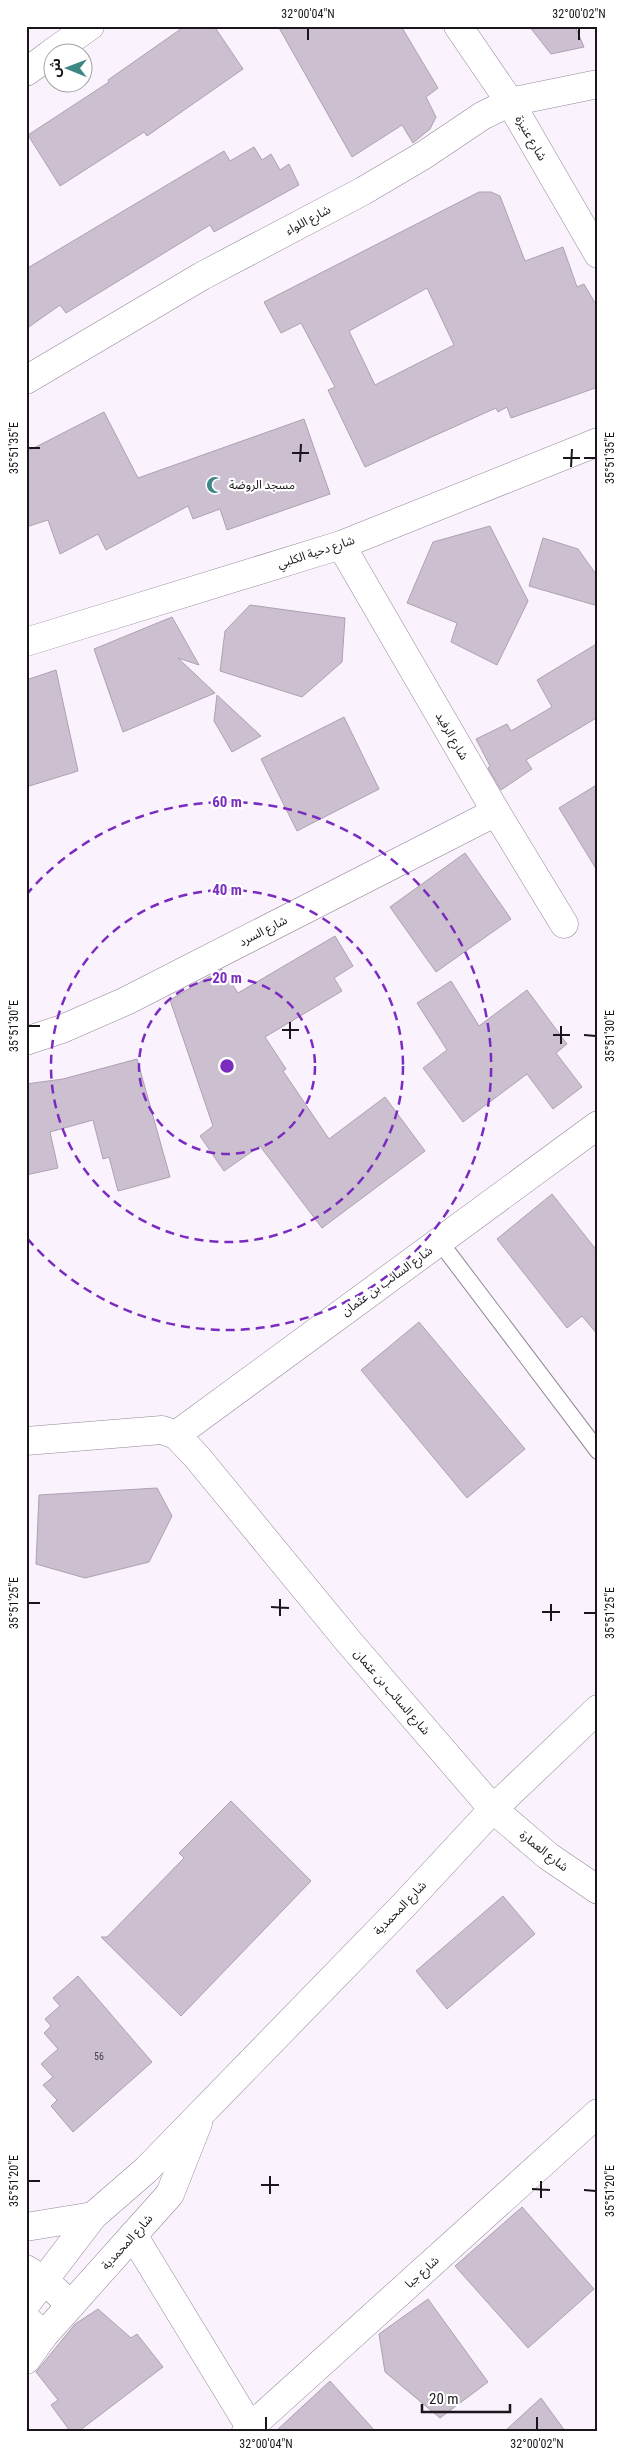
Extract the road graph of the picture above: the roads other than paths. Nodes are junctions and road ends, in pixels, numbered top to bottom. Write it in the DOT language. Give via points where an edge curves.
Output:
graph roads {
  1 [pos="90,26"];
  2 [pos="458,26"];
  3 [pos="68,42"];
  4 [pos="42,61"];
  5 [pos="26,72"];
  6 [pos="598,84"];
  7 [pos="510,102"];
  8 [pos="598,254"];
  9 [pos="26,380"];
  10 [pos="598,442"];
  11 [pos="341,545"];
  12 [pos="26,642"];
  13 [pos="496,812"];
  14 [pos="564,924"];
  15 [pos="26,1041"];
  16 [pos="598,1125"];
  17 [pos="440,1242"];
  18 [pos="176,1436"];
  19 [pos="26,1441"];
  20 [pos="598,1451"];
  21 [pos="598,1709"];
  22 [pos="493,1809"];
  23 [pos="598,1890"];
  24 [pos="204,2110"];
  25 [pos="598,2113"];
  26 [pos="92,2216"];
  27 [pos="26,2227"];
  28 [pos="133,2235"];
  29 [pos="35,2275"];
  30 [pos="26,2304"];
  31 [pos="71,2305"];
  32 [pos="35,2327"];
  33 [pos="26,2360"];
  34 [pos="248,2429"];
  1 -- 3 [label="street"];
  2 -- 7 [label="street, شارع عنيزة"];
  4 -- 5 [label="street"];
  6 -- 7 [label="street, شارع اللواء"];
  7 -- 8 [label="street, شارع عنيزة"];
  7 -- 9 [label="street, شارع اللواء" via="482,116 363,192 202,276"];
  10 -- 11 [label="street, شارع دحية الكلبي"];
  11 -- 12 [label="street, شارع دحية الكلبي"];
  11 -- 13 [label="street, شارع الرفيد"];
  13 -- 14 [label="street, شارع الرفيد"];
  13 -- 15 [label="street, شارع السرد" via="126,1001"];
  16 -- 17 [label="street, شارع السائب بن عثمان"];
  17 -- 18 [label="street, شارع السائب بن عثمان"];
  17 -- 20 [label="lane"];
  18 -- 19 [label="street" via="162,1430"];
  18 -- 22 [label="street, شارع السائب بن عثمان"];
  21 -- 22 [label="street, شارع المحمدية"];
  22 -- 23 [label="street, شارع العمارة" via="548,1856"];
  22 -- 24 [label="street, شارع المحمدية"];
  24 -- 26 [label="street, شارع المحمدية" via="146,2170"];
  24 -- 28 [label="street, شارع المحمدية" via="170,2194"];
  25 -- 34 [label="street, شارع جبا"];
  26 -- 27 [label="street"];
  26 -- 29 [label="street, شارع المحمدية"];
  28 -- 31 [label="street, شارع المحمدية"];
  28 -- 34 [label="street"];
  29 -- 30 [label="street, شارع المحمدية"];
  29 -- 31 [label="street"];
  31 -- 32 [label="street, شارع المحمدية"];
  32 -- 33 [label="street, شارع المحمدية"];
}
